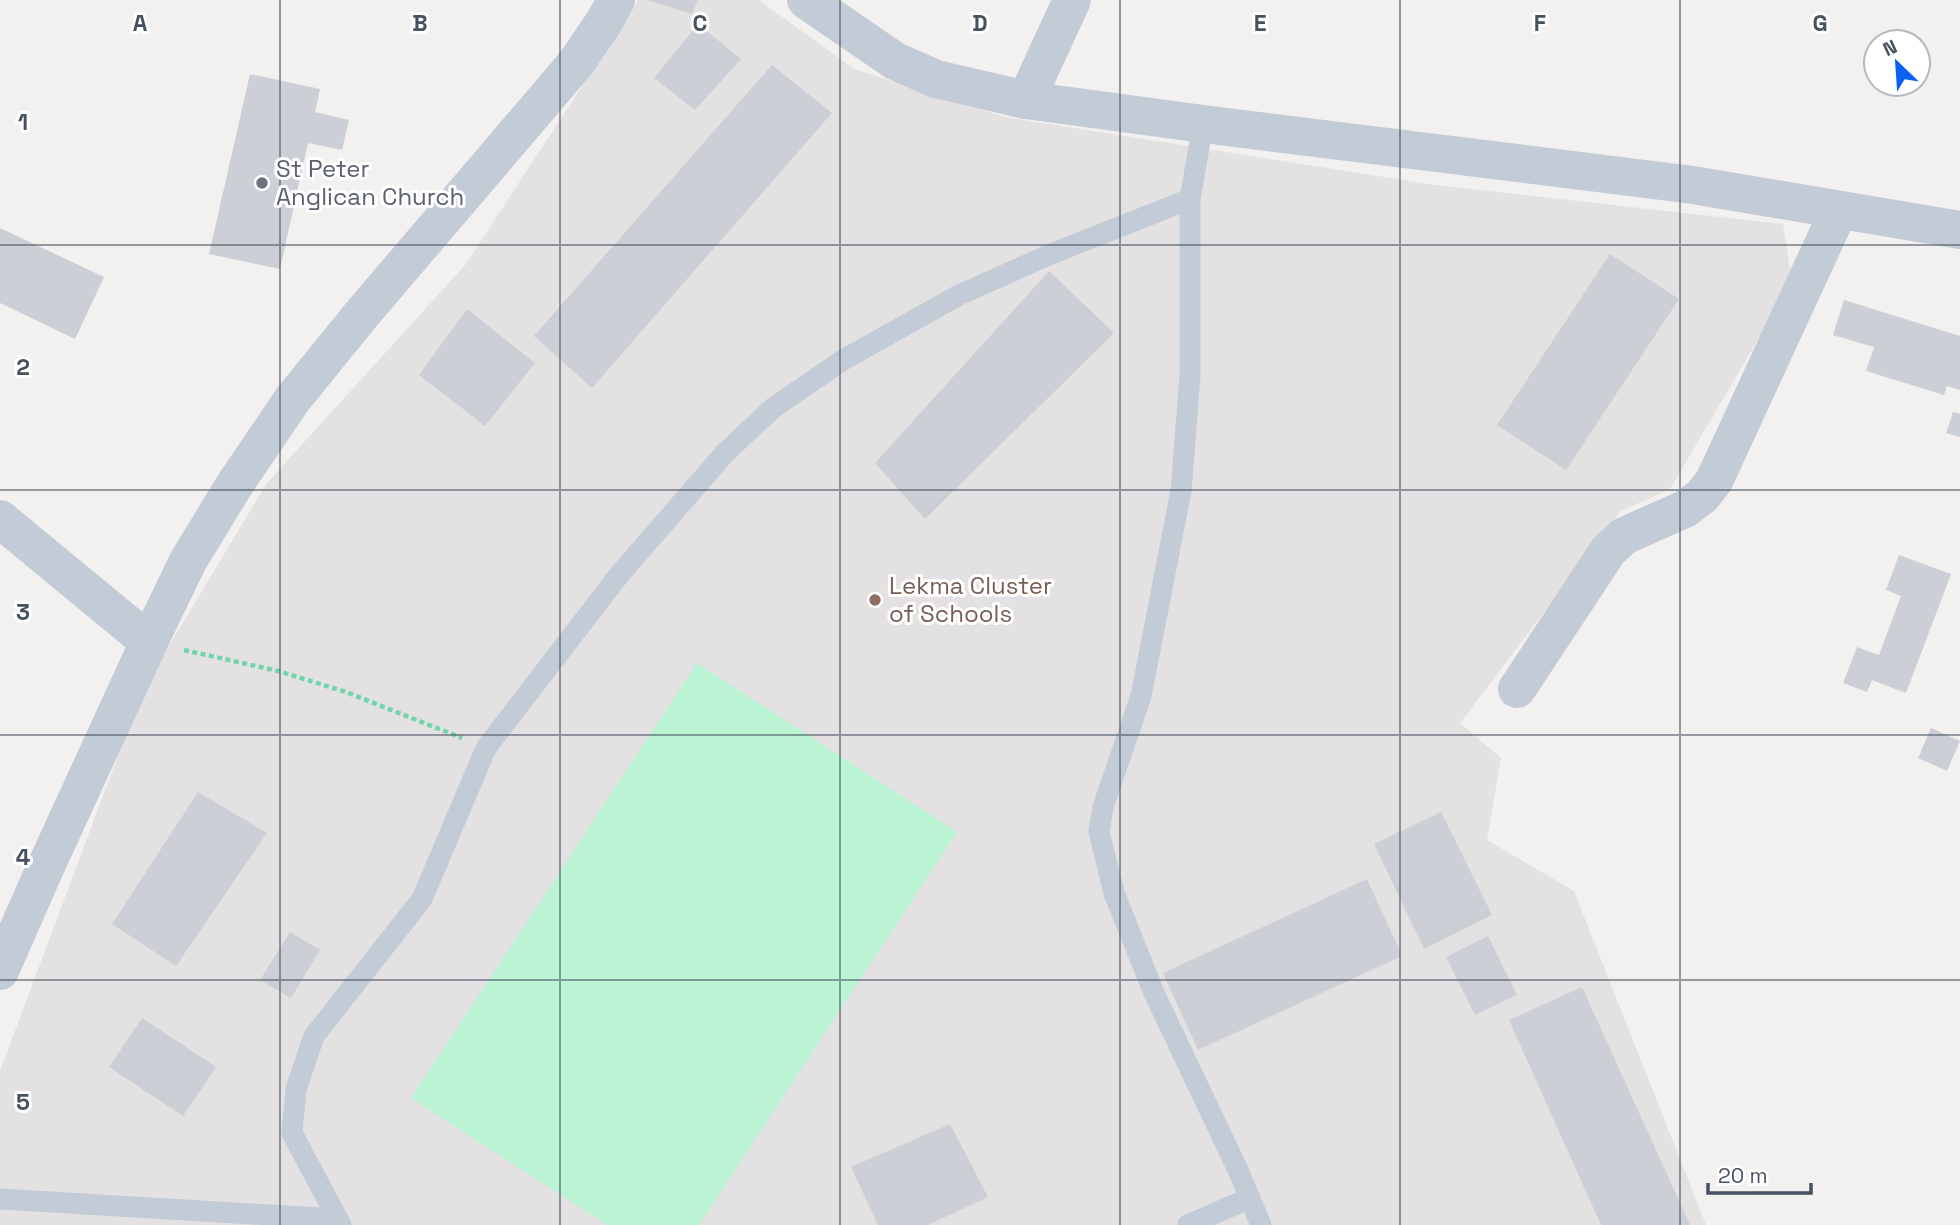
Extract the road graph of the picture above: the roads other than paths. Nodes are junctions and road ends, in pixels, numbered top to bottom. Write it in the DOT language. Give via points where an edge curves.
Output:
graph roads {
  1 [pos="616,0"];
  2 [pos="806,0"];
  3 [pos="1072,0"];
  4 [pos="1026,100"];
  5 [pos="1203,124"];
  6 [pos="1191,199"];
  7 [pos="1839,210"];
  8 [pos="1960,230"];
  9 [pos="0,519"];
  10 [pos="149,642"];
  11 [pos="1517,689"];
  12 [pos="0,971"];
  13 [pos="1250,1198"];
  14 [pos="0,1199"];
  15 [pos="339,1222"];
  16 [pos="1188,1225"];
  17 [pos="1261,1225"];
  1 -- 10 [label="street" via="576,63 292,400 188,561"];
  2 -- 4 [label="street" via="895,61 936,79"];
  3 -- 4 [label="street"];
  4 -- 5 [label="street"];
  5 -- 6 [label="lane"];
  5 -- 7 [label="street" via="1693,185"];
  6 -- 13 [label="lane" via="1190,376 1181,491 1140,696 1099,832 1114,893 1154,993"];
  6 -- 15 [label="lane" via="959,295 844,360 773,408 725,453 619,575 486,748 422,900 314,1036 296,1089 292,1133"];
  7 -- 8 [label="street"];
  7 -- 11 [label="street" via="1714,481 1685,509 1624,536 1608,551"];
  9 -- 10 [label="street"];
  10 -- 12 [label="street"];
  13 -- 16 [label="lane"];
  13 -- 17 [label="lane"];
  14 -- 15 [label="lane"];
}
